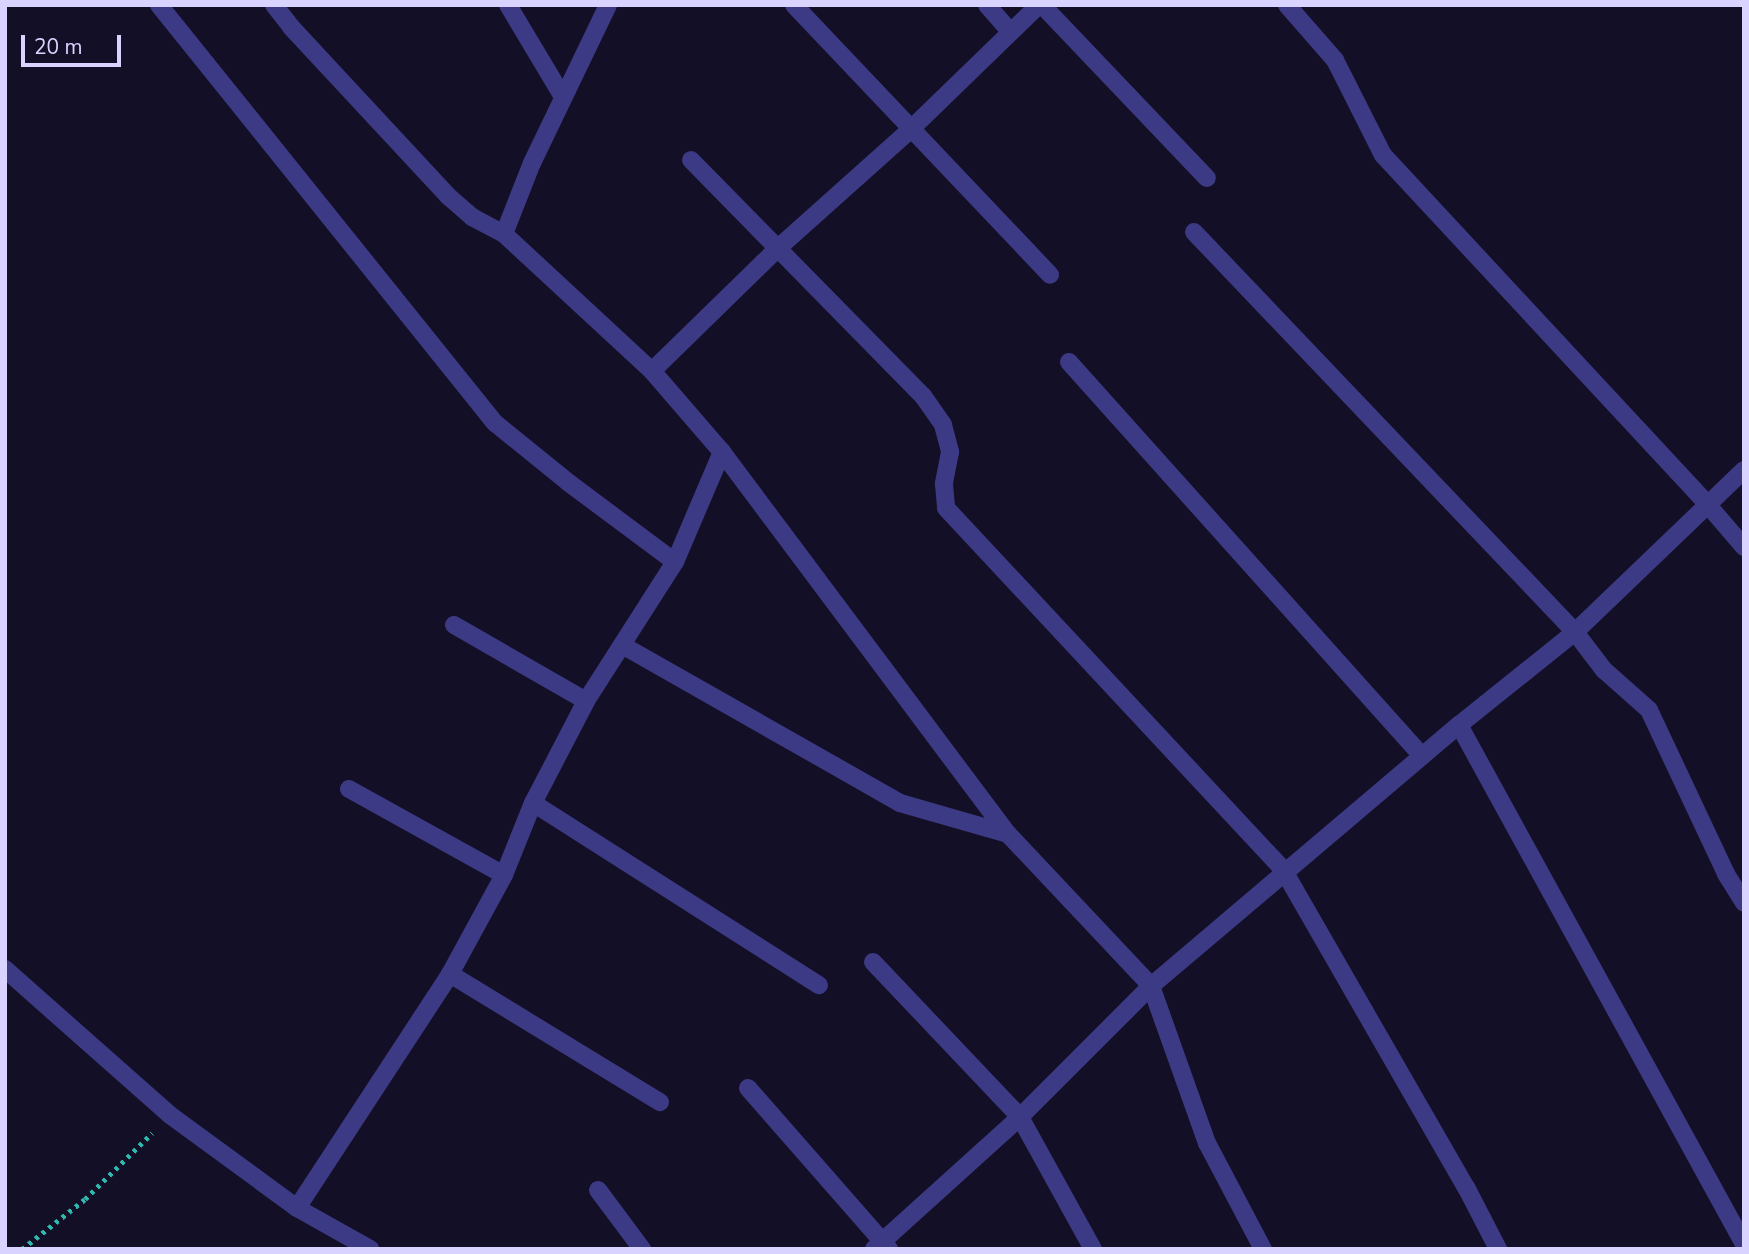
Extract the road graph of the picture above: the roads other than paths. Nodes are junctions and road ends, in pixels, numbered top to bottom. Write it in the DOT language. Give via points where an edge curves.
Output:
graph roads {
  1 [pos="159,5"];
  2 [pos="274,5"];
  3 [pos="508,5"];
  4 [pos="608,5"];
  5 [pos="794,5"];
  6 [pos="987,5"];
  7 [pos="1041,5"];
  8 [pos="1287,5"];
  9 [pos="1010,31"];
  10 [pos="563,97"];
  11 [pos="911,129"];
  12 [pos="691,160"];
  13 [pos="1207,178"];
  14 [pos="1194,232"];
  15 [pos="504,234"];
  16 [pos="777,249"];
  17 [pos="1050,275"];
  18 [pos="1069,362"];
  19 [pos="652,371"];
  20 [pos="722,452"];
  21 [pos="1744,470"];
  22 [pos="1707,504"];
  23 [pos="1744,547"];
  24 [pos="675,562"];
  25 [pos="454,625"];
  26 [pos="1575,632"];
  27 [pos="622,645"];
  28 [pos="586,701"];
  29 [pos="1459,725"];
  30 [pos="1422,756"];
  31 [pos="349,789"];
  32 [pos="533,803"];
  33 [pos="1008,834"];
  34 [pos="1284,871"];
  35 [pos="504,875"];
  36 [pos="1744,903"];
  37 [pos="873,962"];
  38 [pos="5,969"];
  39 [pos="450,974"];
  40 [pos="819,985"];
  41 [pos="1151,986"];
  42 [pos="748,1088"];
  43 [pos="660,1102"];
  44 [pos="1020,1117"];
  45 [pos="598,1190"];
  46 [pos="297,1208"];
  47 [pos="1742,1236"];
  48 [pos="883,1246"];
  49 [pos="370,1249"];
  50 [pos="642,1249"];
  51 [pos="1093,1249"];
  52 [pos="1263,1249"];
  53 [pos="1498,1249"];
  1 -- 24 [label="street" via="495,423"];
  2 -- 15 [label="street" via="448,196 472,217"];
  3 -- 10 [label="street"];
  4 -- 10 [label="street"];
  5 -- 11 [label="street"];
  6 -- 9 [label="street"];
  7 -- 9 [label="street"];
  7 -- 13 [label="street"];
  8 -- 22 [label="street" via="1335,60 1383,155"];
  9 -- 11 [label="street"];
  10 -- 15 [label="street"];
  11 -- 16 [label="street"];
  11 -- 17 [label="street"];
  12 -- 16 [label="street"];
  14 -- 26 [label="street"];
  15 -- 19 [label="street"];
  16 -- 19 [label="street"];
  16 -- 34 [label="street" via="923,397 943,425 950,452 944,484 946,508"];
  18 -- 30 [label="street"];
  19 -- 20 [label="street"];
  20 -- 24 [label="street"];
  20 -- 33 [label="street"];
  21 -- 22 [label="street"];
  22 -- 23 [label="street"];
  22 -- 26 [label="street"];
  24 -- 27 [label="street"];
  25 -- 28 [label="street"];
  26 -- 29 [label="street"];
  26 -- 36 [label="street" via="1604,670 1649,710"];
  27 -- 28 [label="street"];
  27 -- 33 [label="street" via="900,803"];
  28 -- 32 [label="street"];
  29 -- 30 [label="street"];
  29 -- 47 [label="street"];
  30 -- 34 [label="street"];
  31 -- 35 [label="street"];
  32 -- 35 [label="street"];
  32 -- 40 [label="street"];
  33 -- 41 [label="street"];
  34 -- 41 [label="street"];
  34 -- 53 [label="street"];
  35 -- 39 [label="street"];
  37 -- 44 [label="street"];
  38 -- 46 [label="street" via="170,1115"];
  39 -- 43 [label="street"];
  39 -- 46 [label="street"];
  41 -- 44 [label="street"];
  41 -- 52 [label="street" via="1207,1143"];
  42 -- 48 [label="street"];
  44 -- 48 [label="street"];
  44 -- 51 [label="street"];
  45 -- 50 [label="street"];
  46 -- 49 [label="street"];
}
